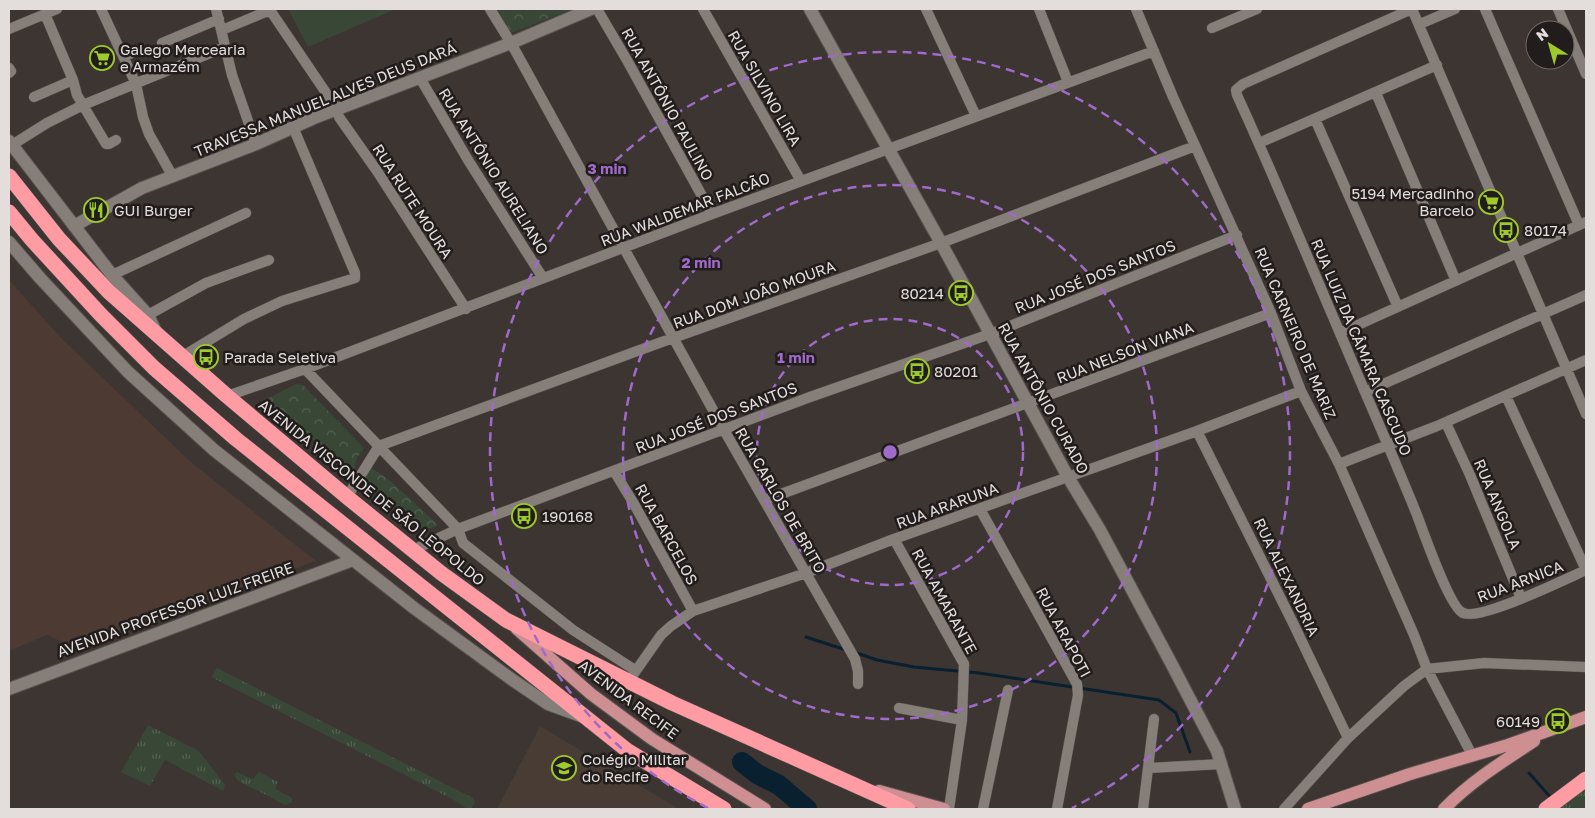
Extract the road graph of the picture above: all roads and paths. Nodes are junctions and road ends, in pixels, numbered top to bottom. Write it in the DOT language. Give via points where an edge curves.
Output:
graph roads {
  1 [pos="57,9"];
  2 [pos="102,9"];
  3 [pos="490,9"];
  4 [pos="591,9"];
  5 [pos="597,9"];
  6 [pos="703,9"];
  7 [pos="810,9"];
  8 [pos="926,9"];
  9 [pos="1039,9"];
  10 [pos="1136,9"];
  11 [pos="1257,9"];
  12 [pos="1412,9"];
  13 [pos="1455,9"];
  14 [pos="1485,9"];
  15 [pos="1558,9"];
  16 [pos="45,14"];
  17 [pos="217,14"];
  18 [pos="1420,24"];
  19 [pos="1212,28"];
  20 [pos="9,29"];
  21 [pos="222,30"];
  22 [pos="162,42"];
  23 [pos="511,43"];
  24 [pos="225,47"];
  25 [pos="140,50"];
  26 [pos="1154,51"];
  27 [pos="124,56"];
  28 [pos="1437,65"];
  29 [pos="9,68"];
  30 [pos="9,73"];
  31 [pos="1586,74"];
  32 [pos="420,78"];
  33 [pos="73,80"];
  34 [pos="1068,82"];
  35 [pos="136,84"];
  36 [pos="1376,93"];
  37 [pos="34,97"];
  38 [pos="83,104"];
  39 [pos="337,109"];
  40 [pos="976,116"];
  41 [pos="1315,119"];
  42 [pos="293,127"];
  43 [pos="116,140"];
  44 [pos="10,143"];
  45 [pos="1259,143"];
  46 [pos="256,144"];
  47 [pos="1195,146"];
  48 [pos="889,150"];
  49 [pos="9,176"];
  50 [pos="173,177"];
  51 [pos="801,181"];
  52 [pos="9,212"];
  53 [pos="246,212"];
  54 [pos="712,214"];
  55 [pos="1583,224"];
  56 [pos="74,226"];
  57 [pos="1237,235"];
  58 [pos="9,242"];
  59 [pos="941,243"];
  60 [pos="624,248"];
  61 [pos="1517,253"];
  62 [pos="269,260"];
  63 [pos="112,275"];
  64 [pos="543,278"];
  65 [pos="1456,281"];
  66 [pos="1586,294"];
  67 [pos="1398,307"];
  68 [pos="466,309"];
  69 [pos="1271,313"];
  70 [pos="1544,314"];
  71 [pos="148,315"];
  72 [pos="1340,333"];
  73 [pos="157,334"];
  74 [pos="990,334"];
  75 [pos="673,339"];
  76 [pos="183,356"];
  77 [pos="1586,360"];
  78 [pos="1566,369"];
  79 [pos="305,370"];
  80 [pos="1301,390"];
  81 [pos="1365,392"];
  82 [pos="227,396"];
  83 [pos="1506,396"];
  84 [pos="1029,404"];
  85 [pos="1586,414"];
  86 [pos="1446,422"];
  87 [pos="724,430"];
  88 [pos="1196,431"];
  89 [pos="379,446"];
  90 [pos="1388,446"];
  91 [pos="1339,464"];
  92 [pos="614,471"];
  93 [pos="1068,477"];
  94 [pos="347,497"];
  95 [pos="765,500"];
  96 [pos="980,509"];
  97 [pos="458,529"];
  98 [pos="894,539"];
  99 [pos="413,550"];
  100 [pos="353,560"];
  101 [pos="1586,570"];
  102 [pos="806,573"];
  103 [pos="1521,598"];
  104 [pos="693,611"];
  105 [pos="1463,614"];
  106 [pos="506,620"];
  107 [pos="1586,667"];
  108 [pos="1427,669"];
  109 [pos="631,676"];
  110 [pos="858,684"];
  111 [pos="9,689"];
  112 [pos="1008,690"];
  113 [pos="899,708"];
  114 [pos="1586,717"];
  115 [pos="586,718"];
  116 [pos="1154,719"];
  117 [pos="962,720"];
  118 [pos="1550,730"];
  119 [pos="1348,738"];
  120 [pos="1472,755"];
  121 [pos="1222,764"];
  122 [pos="1149,768"];
  123 [pos="1586,779"];
  124 [pos="851,782"];
  125 [pos="724,809"];
  126 [pos="765,809"];
  127 [pos="908,809"];
  128 [pos="944,809"];
  129 [pos="949,809"];
  130 [pos="983,809"];
  131 [pos="1057,809"];
  132 [pos="1144,809"];
  133 [pos="1235,809"];
  134 [pos="1284,809"];
  135 [pos="1308,809"];
  136 [pos="1444,809"];
  137 [pos="1546,809"];
  1 -- 16 [label="street"];
  2 -- 27 [label="street"];
  3 -- 23 [label="street, RUA CARLOS DE BRITO"];
  4 -- 23 [label="street, TRAVESSA MANUEL ALVES DEUS DARÁ"];
  5 -- 54 [label="street, RUA ANTÔNIO PAULINO"];
  6 -- 51 [label="street, RUA SILVINO LIRA"];
  7 -- 48 [label="street, RUA ANTÔNIO CURADO"];
  8 -- 40 [label="street"];
  9 -- 34 [label="street"];
  10 -- 26 [label="street, RUA CARNEIRO DE MARIZ"];
  11 -- 19 [label="street"];
  12 -- 18 [label="street"];
  12 -- 45 [label="street, RUA LUIZ DA CÂMARA CASCUDO" via="1243,84 1236,90"];
  13 -- 18 [label="street"];
  14 -- 55 [label="street"];
  15 -- 31 [label="street"];
  16 -- 20 [label="street"];
  16 -- 33 [label="street"];
  17 -- 21 [label="street"];
  17 -- 22 [label="street"];
  18 -- 28 [label="street"];
  21 -- 24 [label="street"];
  21 -- 39 [label="street, RUA RUTE MOURA" via="271,12"];
  23 -- 32 [label="street, TRAVESSA MANUEL ALVES DEUS DARÁ"];
  23 -- 60 [label="street, RUA CARLOS DE BRITO"];
  24 -- 35 [label="street"];
  24 -- 46 [label="street"];
  25 -- 27 [label="street"];
  26 -- 34 [label="street, RUA WALDEMAR FALCÃO"];
  26 -- 47 [label="street, RUA CARNEIRO DE MARIZ"];
  27 -- 35 [label="street"];
  28 -- 36 [label="street"];
  28 -- 61 [label="street"];
  29 -- 30 [label="street"];
  32 -- 39 [label="street, TRAVESSA MANUEL ALVES DEUS DARÁ"];
  32 -- 64 [label="street, RUA ANTÔNIO AURELIANO"];
  33 -- 37 [label="street"];
  33 -- 38 [label="street"];
  34 -- 40 [label="street, RUA WALDEMAR FALCÃO"];
  35 -- 38 [label="street"];
  35 -- 50 [label="street" via="149,134"];
  36 -- 41 [label="street"];
  36 -- 65 [label="street"];
  38 -- 43 [label="street" via="106,144"];
  38 -- 44 [label="street"];
  39 -- 42 [label="street, TRAVESSA MANUEL ALVES DEUS DARÁ"];
  39 -- 68 [label="street, RUA RUTE MOURA" via="339,117"];
  40 -- 48 [label="street, RUA WALDEMAR FALCÃO"];
  41 -- 45 [label="street"];
  41 -- 67 [label="street"];
  42 -- 46 [label="street, TRAVESSA MANUEL ALVES DEUS DARÁ"];
  42 -- 76 [label="street" via="355,278 282,301 244,319"];
  44 -- 56 [label="street, AVENIDA VISCONDE DE SÃO LEOPOLDO"];
  45 -- 72 [label="street, RUA LUIZ DA CÂMARA CASCUDO"];
  46 -- 50 [label="street, TRAVESSA MANUEL ALVES DEUS DARÁ"];
  47 -- 57 [label="street, RUA CARNEIRO DE MARIZ"];
  47 -- 59 [label="street, RUA DOM JOÃO MOURA"];
  48 -- 51 [label="street, RUA WALDEMAR FALCÃO"];
  48 -- 59 [label="street, RUA ANTÔNIO CURADO"];
  49 -- 73 [label="highway, AVENIDA VISCONDE DE SÃO LEOPOLDO" via="82,264"];
  50 -- 56 [label="street, TRAVESSA MANUEL ALVES DEUS DARÁ" via="132,193"];
  51 -- 54 [label="street, RUA WALDEMAR FALCÃO"];
  52 -- 115 [label="highway" via="100,315 154,368 228,432"];
  53 -- 63 [label="street"];
  54 -- 60 [label="street, RUA WALDEMAR FALCÃO"];
  55 -- 61 [label="street"];
  56 -- 63 [label="street, AVENIDA VISCONDE DE SÃO LEOPOLDO"];
  57 -- 69 [label="street, RUA CARNEIRO DE MARIZ"];
  57 -- 74 [label="street, RUA JOSÉ DOS SANTOS"];
  58 -- 100 [label="street" via="128,372 161,403 214,450"];
  59 -- 74 [label="street, RUA ANTÔNIO CURADO"];
  59 -- 75 [label="street, RUA DOM JOÃO MOURA"];
  60 -- 64 [label="street, RUA WALDEMAR FALCÃO"];
  60 -- 75 [label="street, RUA CARLOS DE BRITO"];
  61 -- 65 [label="street"];
  61 -- 70 [label="street"];
  62 -- 71 [label="street" via="206,283"];
  63 -- 71 [label="street, AVENIDA VISCONDE DE SÃO LEOPOLDO"];
  64 -- 68 [label="street, RUA WALDEMAR FALCÃO"];
  65 -- 67 [label="street"];
  66 -- 70 [label="street"];
  67 -- 72 [label="street"];
  68 -- 79 [label="street, RUA WALDEMAR FALCÃO"];
  69 -- 80 [label="street, RUA CARNEIRO DE MARIZ"];
  69 -- 84 [label="street, RUA NELSON VIANA"];
  70 -- 78 [label="street"];
  70 -- 81 [label="street"];
  71 -- 73 [label="street, AVENIDA VISCONDE DE SÃO LEOPOLDO"];
  72 -- 81 [label="street, RUA LUIZ DA CÂMARA CASCUDO"];
  73 -- 76 [label="highway, AVENIDA VISCONDE DE SÃO LEOPOLDO"];
  74 -- 84 [label="street, RUA ANTÔNIO CURADO"];
  74 -- 87 [label="street, RUA JOSÉ DOS SANTOS"];
  75 -- 87 [label="street, RUA CARLOS DE BRITO"];
  75 -- 89 [label="street, RUA DOM JOÃO MOURA"];
  76 -- 82 [label="highway, AVENIDA VISCONDE DE SÃO LEOPOLDO"];
  77 -- 78 [label="street"];
  78 -- 83 [label="street"];
  78 -- 85 [label="street"];
  79 -- 82 [label="street, RUA WALDEMAR FALCÃO"];
  79 -- 89 [label="street"];
  80 -- 88 [label="street, RUA ARARUNA"];
  80 -- 91 [label="street, RUA CARNEIRO DE MARIZ"];
  81 -- 90 [label="street, RUA LUIZ DA CÂMARA CASCUDO"];
  82 -- 94 [label="highway, AVENIDA VISCONDE DE SÃO LEOPOLDO"];
  83 -- 86 [label="street"];
  83 -- 101 [label="street"];
  84 -- 93 [label="street, RUA ANTÔNIO CURADO"];
  84 -- 95 [label="street, RUA NELSON VIANA"];
  86 -- 90 [label="street"];
  86 -- 103 [label="street, RUA ANGOLA"];
  87 -- 92 [label="street, RUA JOSÉ DOS SANTOS"];
  87 -- 95 [label="street, RUA CARLOS DE BRITO"];
  88 -- 93 [label="street, RUA ARARUNA"];
  88 -- 119 [label="street, RUA ALEXANDRIA"];
  89 -- 94 [label="street"];
  89 -- 97 [label="street"];
  90 -- 91 [label="street"];
  90 -- 105 [label="street, RUA LUIZ DA CÂMARA CASCUDO" via="1446,587"];
  91 -- 108 [label="street, RUA CARNEIRO DE MARIZ"];
  92 -- 97 [label="street, RUA JOSÉ DOS SANTOS"];
  92 -- 104 [label="street, RUA BARCELOS"];
  93 -- 96 [label="street, RUA ARARUNA"];
  93 -- 121 [label="street, RUA ANTÔNIO CURADO" via="1100,530"];
  94 -- 99 [label="highway, AVENIDA VISCONDE DE SÃO LEOPOLDO"];
  95 -- 102 [label="street, RUA CARLOS DE BRITO"];
  96 -- 98 [label="street, RUA ARARUNA"];
  96 -- 131 [label="street, RUA ARAPOTI" via="1077,684 1078,695"];
  97 -- 99 [label="street, RUA JOSÉ DOS SANTOS"];
  97 -- 109 [label="street" via="462,543"];
  98 -- 102 [label="street, RUA ARARUNA"];
  98 -- 117 [label="street, RUA AMARANTE" via="964,664"];
  99 -- 106 [label="highway, AVENIDA VISCONDE DE SÃO LEOPOLDO"];
  100 -- 111 [label="street, AVENIDA PROFESSOR LUIZ FREIRE"];
  100 -- 115 [label="street" via="548,704"];
  101 -- 103 [label="street, RUA ARNICA"];
  102 -- 104 [label="street, RUA ARARUNA"];
  102 -- 110 [label="street, RUA CARLOS DE BRITO" via="855,659"];
  103 -- 105 [label="street, RUA ARNICA" via="1479,614"];
  104 -- 109 [label="street, RUA ARARUNA" via="661,635"];
  106 -- 109 [label="highway, AVENIDA VISCONDE DE SÃO LEOPOLDO"];
  106 -- 126 [label="main road, AVENIDA RECIFE" via="591,694 652,739"];
  107 -- 108 [label="street" via="1484,663"];
  108 -- 119 [label="street"];
  108 -- 120 [label="street, RUA CARNEIRO DE MARIZ"];
  109 -- 124 [label="highway, AVENIDA VISCONDE DE SÃO LEOPOLDO"];
  112 -- 130 [label="street"];
  113 -- 117 [label="street"];
  114 -- 118 [label="main road"];
  115 -- 125 [label="highway" via="628,751"];
  116 -- 122 [label="street"];
  117 -- 129 [label="street, RUA AMARANTE"];
  118 -- 120 [label="main road"];
  118 -- 136 [label="main road" via="1485,774"];
  119 -- 134 [label="street"];
  120 -- 135 [label="main road"];
  121 -- 122 [label="street"];
  121 -- 133 [label="street, RUA ANTÔNIO CURADO"];
  122 -- 132 [label="street"];
  123 -- 137 [label="highway"];
  124 -- 127 [label="highway, AVENIDA VISCONDE DE SÃO LEOPOLDO"];
  124 -- 128 [label="main road, AVENIDA VISCONDE DE SÃO LEOPOLDO"];
}
